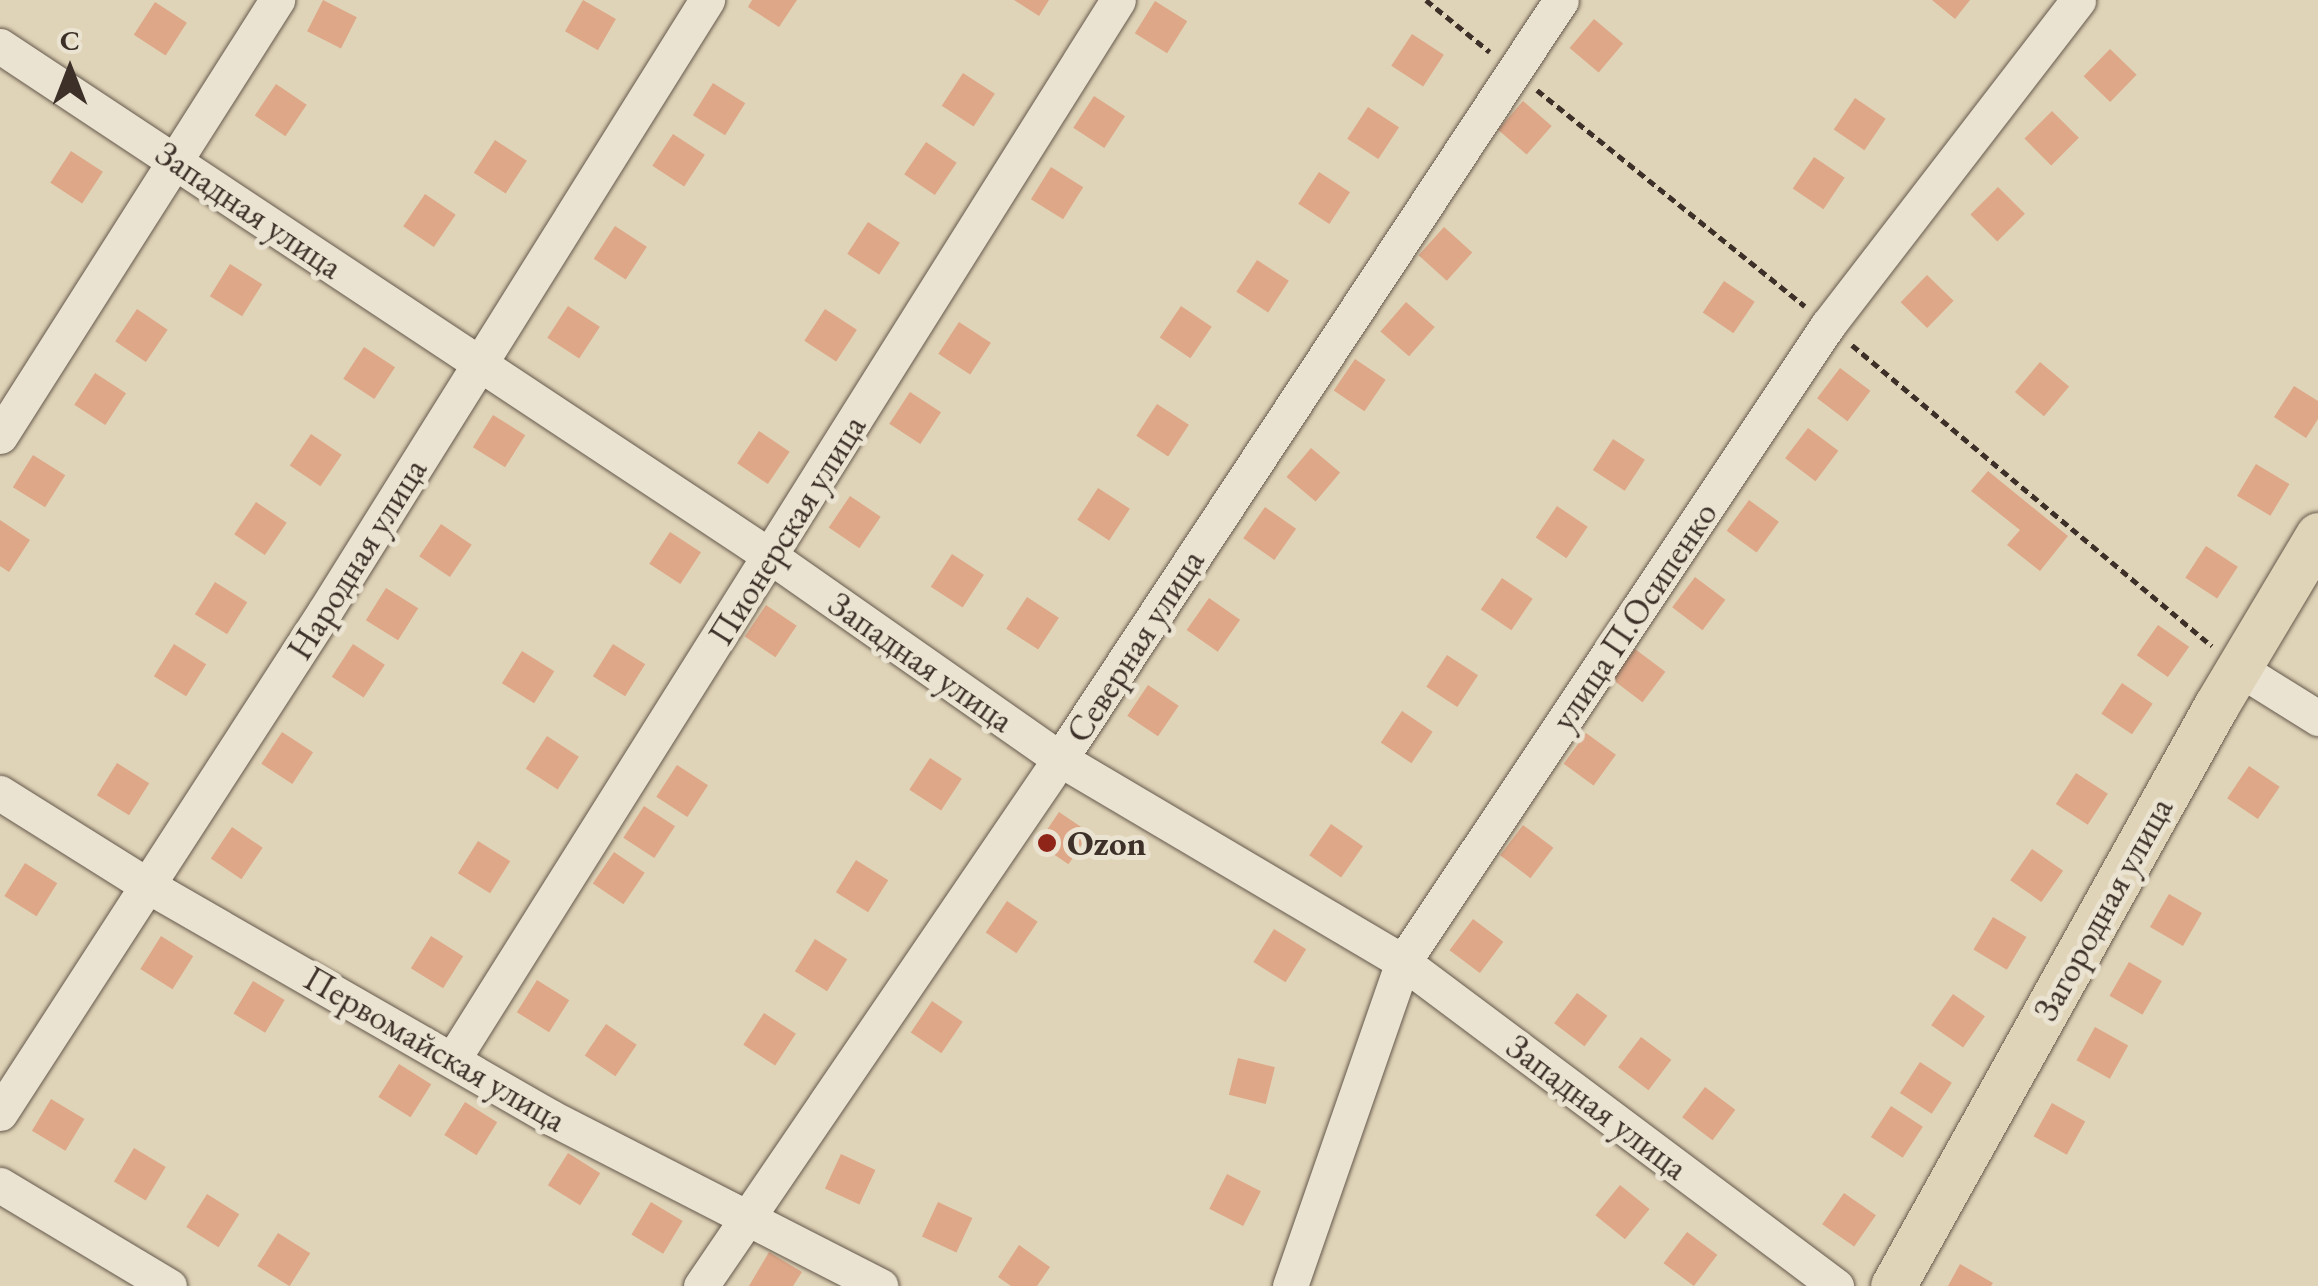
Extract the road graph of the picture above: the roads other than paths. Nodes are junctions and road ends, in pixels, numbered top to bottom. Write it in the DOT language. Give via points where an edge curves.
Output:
graph roads {
  1 [pos="277,0"];
  2 [pos="707,0"];
  3 [pos="1118,0"];
  4 [pos="1561,0"];
  5 [pos="2078,0"];
  6 [pos="0,46"];
  7 [pos="173,158"];
  8 [pos="478,366"];
  9 [pos="0,436"];
  10 [pos="2318,535"];
  11 [pos="770,556"];
  12 [pos="2241,670"];
  13 [pos="2318,718"];
  14 [pos="1060,759"];
  15 [pos="0,793"];
  16 [pos="146,884"];
  17 [pos="1403,962"];
  18 [pos="453,1059"];
  19 [pos="0,1113"];
  20 [pos="0,1185"];
  21 [pos="747,1218"];
  22 [pos="169,1286"];
  23 [pos="701,1286"];
  24 [pos="881,1286"];
  25 [pos="1290,1286"];
  26 [pos="1836,1286"];
  27 [pos="1893,1286"];
  1 -- 7 [label="street"];
  2 -- 8 [label="street, Народная улица"];
  3 -- 11 [label="street, Пионерская улица"];
  4 -- 14 [label="street, Северная улица"];
  5 -- 17 [label="street, улица П.Осипенко" via="1828,325"];
  6 -- 7 [label="street, Западная улица"];
  7 -- 8 [label="street, Западная улица"];
  7 -- 9 [label="street"];
  8 -- 11 [label="street, Западная улица"];
  8 -- 16 [label="street, Народная улица"];
  10 -- 12 [label="main road, Загородная улица"];
  11 -- 14 [label="street, Западная улица"];
  11 -- 18 [label="street, Пионерская улица"];
  12 -- 13 [label="street"];
  12 -- 27 [label="main road, Загородная улица"];
  14 -- 17 [label="street, Западная улица"];
  14 -- 21 [label="street, Северная улица"];
  15 -- 16 [label="street, Первомайская улица"];
  16 -- 18 [label="street, Первомайская улица"];
  16 -- 19 [label="street, Народная улица"];
  17 -- 25 [label="street, улица П.Осипенко"];
  17 -- 26 [label="street, Западная улица"];
  18 -- 21 [label="street, Первомайская улица"];
  20 -- 22 [label="street"];
  21 -- 23 [label="street, Северная улица"];
  21 -- 24 [label="street, Первомайская улица"];
}
